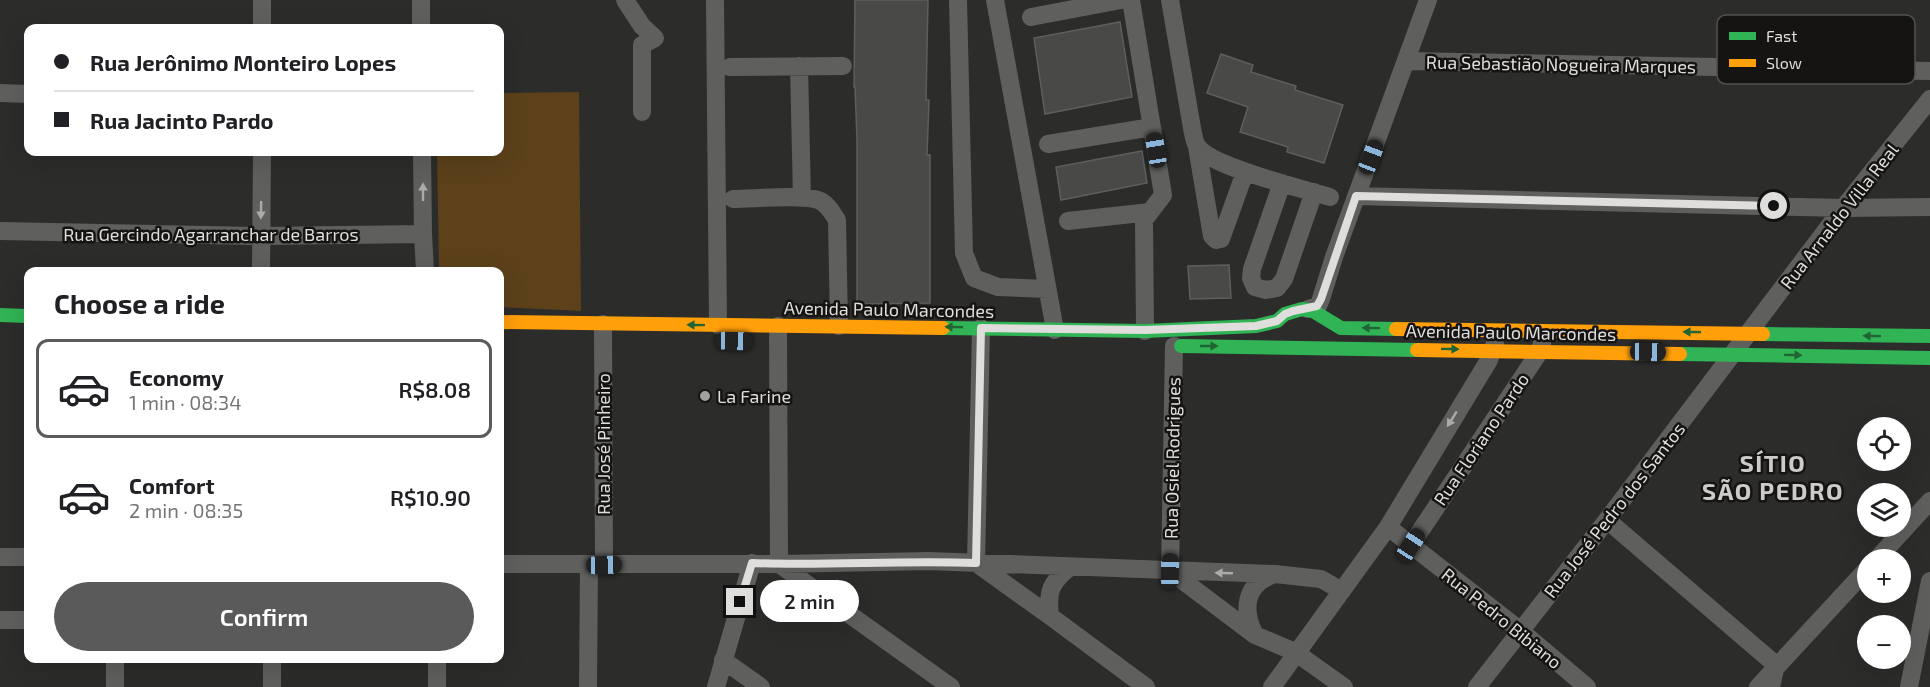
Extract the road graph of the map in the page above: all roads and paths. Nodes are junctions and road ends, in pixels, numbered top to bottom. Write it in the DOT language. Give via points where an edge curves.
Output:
graph roads {
  1 [pos="262,0"];
  2 [pos="421,0"];
  3 [pos="625,0"];
  4 [pos="715,0"];
  5 [pos="958,0"];
  6 [pos="995,0"];
  7 [pos="1121,0"];
  8 [pos="1131,0"];
  9 [pos="1170,0"];
  10 [pos="1428,0"];
  11 [pos="1031,17"];
  12 [pos="262,24"];
  13 [pos="421,24"];
  14 [pos="1407,61"];
  15 [pos="799,66"];
  16 [pos="843,66"];
  17 [pos="730,67"];
  18 [pos="1717,67"];
  19 [pos="1915,71"];
  20 [pos="1930,71"];
  21 [pos="0,93"];
  22 [pos="24,94"];
  23 [pos="1930,99"];
  24 [pos="642,112"];
  25 [pos="1152,127"];
  26 [pos="1048,144"];
  27 [pos="1197,147"];
  28 [pos="262,156"];
  29 [pos="422,156"];
  30 [pos="1245,172"];
  31 [pos="1282,183"];
  32 [pos="1356,196"];
  33 [pos="802,198"];
  34 [pos="733,199"];
  35 [pos="1930,207"];
  36 [pos="1843,208"];
  37 [pos="1149,212"];
  38 [pos="1068,221"];
  39 [pos="0,231"];
  40 [pos="423,234"];
  41 [pos="261,237"];
  42 [pos="261,267"];
  43 [pos="425,267"];
  44 [pos="1047,289"];
  45 [pos="1315,312"];
  46 [pos="0,315"];
  47 [pos="24,316"];
  48 [pos="1277,321"];
  49 [pos="504,323"];
  50 [pos="718,325"];
  51 [pos="839,326"];
  52 [pos="1055,330"];
  53 [pos="1145,330"];
  54 [pos="1498,330"];
  55 [pos="1543,330"];
  56 [pos="1750,333"];
  57 [pos="602,336"];
  58 [pos="1930,336"];
  59 [pos="778,338"];
  60 [pos="980,340"];
  61 [pos="1169,346"];
  62 [pos="1287,348"];
  63 [pos="1307,348"];
  64 [pos="1493,349"];
  65 [pos="1540,351"];
  66 [pos="1735,354"];
  67 [pos="1930,358"];
  68 [pos="1930,501"];
  69 [pos="1608,520"];
  70 [pos="1388,527"];
  71 [pos="1411,545"];
  72 [pos="1885,549"];
  73 [pos="0,557"];
  74 [pos="24,557"];
  75 [pos="752,563"];
  76 [pos="976,563"];
  77 [pos="504,564"];
  78 [pos="779,564"];
  79 [pos="597,565"];
  80 [pos="1070,567"];
  81 [pos="1170,571"];
  82 [pos="1275,574"];
  83 [pos="1857,580"];
  84 [pos="1930,581"];
  85 [pos="1342,591"];
  86 [pos="1050,616"];
  87 [pos="0,620"];
  88 [pos="24,620"];
  89 [pos="1521,632"];
  90 [pos="1255,635"];
  91 [pos="1295,652"];
  92 [pos="723,660"];
  93 [pos="115,663"];
  94 [pos="272,663"];
  95 [pos="437,663"];
  96 [pos="1776,665"];
  97 [pos="1922,668"];
  98 [pos="115,687"];
  99 [pos="272,687"];
  100 [pos="437,687"];
  101 [pos="588,687"];
  102 [pos="716,687"];
  103 [pos="762,687"];
  104 [pos="951,687"];
  105 [pos="1146,687"];
  106 [pos="1272,687"];
  107 [pos="1344,687"];
  108 [pos="1477,687"];
  109 [pos="1587,687"];
  110 [pos="1758,687"];
  111 [pos="1772,687"];
  112 [pos="1909,687"];
  1 -- 12 [label="street"];
  2 -- 13 [label="street"];
  3 -- 24 [label="street" via="655,38 642,45"];
  4 -- 50 [label="street"];
  5 -- 44 [label="street" via="964,253 974,278 998,287"];
  6 -- 44 [label="street"];
  7 -- 11 [label="street"];
  8 -- 25 [label="street"];
  9 -- 27 [label="street"];
  10 -- 14 [label="street"];
  14 -- 18 [label="street, Rua Sebastião Nogueira Marques"];
  14 -- 32 [label="street"];
  15 -- 16 [label="street"];
  15 -- 17 [label="street"];
  15 -- 33 [label="street"];
  19 -- 20 [label="street, Rua Sebastião Nogueira Marques"];
  21 -- 22 [label="street"];
  23 -- 36 [label="street, Rua Arnaldo Villa Real"];
  25 -- 26 [label="street"];
  25 -- 37 [label="street" via="1163,195"];
  27 -- 30 [label="street"];
  27 -- 30 [label="street" via="1212,236 1216,240 1221,239"];
  28 -- 41 [label="street, one-way"];
  40 -- 29 [label="street, one-way"];
  30 -- 31 [label="street"];
  31 -- 31 [label="street" via="1322,195 1284,279 1277,288 1266,290 1255,287 1252,269"];
  32 -- 36 [label="street"];
  32 -- 45 [label="street"];
  33 -- 34 [label="street"];
  33 -- 51 [label="street" via="818,200 837,220"];
  35 -- 36 [label="street"];
  36 -- 56 [label="street, Rua Arnaldo Villa Real"];
  37 -- 38 [label="street"];
  37 -- 53 [label="street" via="1144,220"];
  39 -- 41 [label="street, Rua Gercindo Agarranchar de Barros"];
  40 -- 41 [label="street, Rua Gercindo Agarranchar de Barros"];
  40 -- 43 [label="street"];
  41 -- 42 [label="street"];
  44 -- 52 [label="street"];
  45 -- 48 [label="street, Avenida Paulo Marcondes" via="1293,311"];
  54 -- 45 [label="street, Avenida Paulo Marcondes, one-way" via="1341,328"];
  45 -- 63 [label="street" via="1326,325 1326,338"];
  46 -- 47 [label="street"];
  48 -- 53 [label="street, Avenida Paulo Marcondes" via="1256,326"];
  48 -- 62 [label="street" via="1277,342"];
  49 -- 57 [label="street, Avenida Paulo Marcondes"];
  50 -- 57 [label="street, Avenida Paulo Marcondes, one-way"];
  50 -- 59 [label="street, Avenida Paulo Marcondes"];
  51 -- 59 [label="street, Avenida Paulo Marcondes"];
  60 -- 51 [label="street, Avenida Paulo Marcondes, one-way"];
  52 -- 53 [label="street, Avenida Paulo Marcondes"];
  52 -- 60 [label="street, Avenida Paulo Marcondes"];
  54 -- 55 [label="street, Avenida Paulo Marcondes"];
  54 -- 64 [label="street, Rua Floriano Pardo"];
  56 -- 55 [label="street, Avenida Paulo Marcondes, one-way"];
  55 -- 65 [label="street, Rua Floriano Pardo"];
  58 -- 56 [label="street, Avenida Paulo Marcondes, one-way"];
  56 -- 66 [label="street, Rua José Pedro dos Santos"];
  57 -- 79 [label="street, Rua José Pinheiro"];
  59 -- 78 [label="street"];
  60 -- 76 [label="street"];
  61 -- 62 [label="street, Avenida Paulo Marcondes, one-way"];
  61 -- 81 [label="street, Rua Osiel Rodrigues"];
  62 -- 63 [label="street, Avenida Paulo Marcondes"];
  63 -- 64 [label="street, Avenida Paulo Marcondes, one-way"];
  64 -- 65 [label="street, Avenida Paulo Marcondes"];
  64 -- 70 [label="street, Rua Floriano Pardo, one-way"];
  65 -- 66 [label="street, Avenida Paulo Marcondes"];
  65 -- 71 [label="street, Rua Floriano Pardo"];
  66 -- 67 [label="street, Avenida Paulo Marcondes, one-way"];
  66 -- 69 [label="street, Rua José Pedro dos Santos"];
  68 -- 72 [label="street"];
  69 -- 89 [label="street, Rua José Pedro dos Santos"];
  69 -- 96 [label="street"];
  70 -- 71 [label="street, Rua Pedro Bibiano"];
  70 -- 85 [label="street, Rua Floriano Pardo"];
  71 -- 89 [label="street, Rua Pedro Bibiano"];
  73 -- 74 [label="street"];
  75 -- 78 [label="street"];
  75 -- 79 [label="street"];
  75 -- 92 [label="street"];
  76 -- 78 [label="street"];
  76 -- 80 [label="street"];
  76 -- 86 [label="street"];
  77 -- 79 [label="street"];
  78 -- 104 [label="street"];
  79 -- 101 [label="street, Rua José Pinheiro"];
  80 -- 81 [label="street"];
  80 -- 86 [label="street" via="1056,578 1048,600"];
  82 -- 81 [label="street, one-way"];
  81 -- 90 [label="street"];
  82 -- 85 [label="street" via="1321,579"];
  82 -- 90 [label="street" via="1258,583 1250,593 1247,620"];
  83 -- 96 [label="street"];
  84 -- 97 [label="street"];
  85 -- 91 [label="street, Rua Floriano Pardo"];
  86 -- 105 [label="street"];
  87 -- 88 [label="street"];
  89 -- 108 [label="street, Rua José Pedro dos Santos"];
  89 -- 109 [label="street, Rua Pedro Bibiano"];
  90 -- 91 [label="street"];
  91 -- 106 [label="street, Rua Floriano Pardo"];
  91 -- 107 [label="street"];
  92 -- 102 [label="street"];
  92 -- 103 [label="street"];
  93 -- 98 [label="street"];
  94 -- 99 [label="street"];
  95 -- 100 [label="street"];
  96 -- 110 [label="street"];
  96 -- 111 [label="street"];
  97 -- 112 [label="street"];
}
